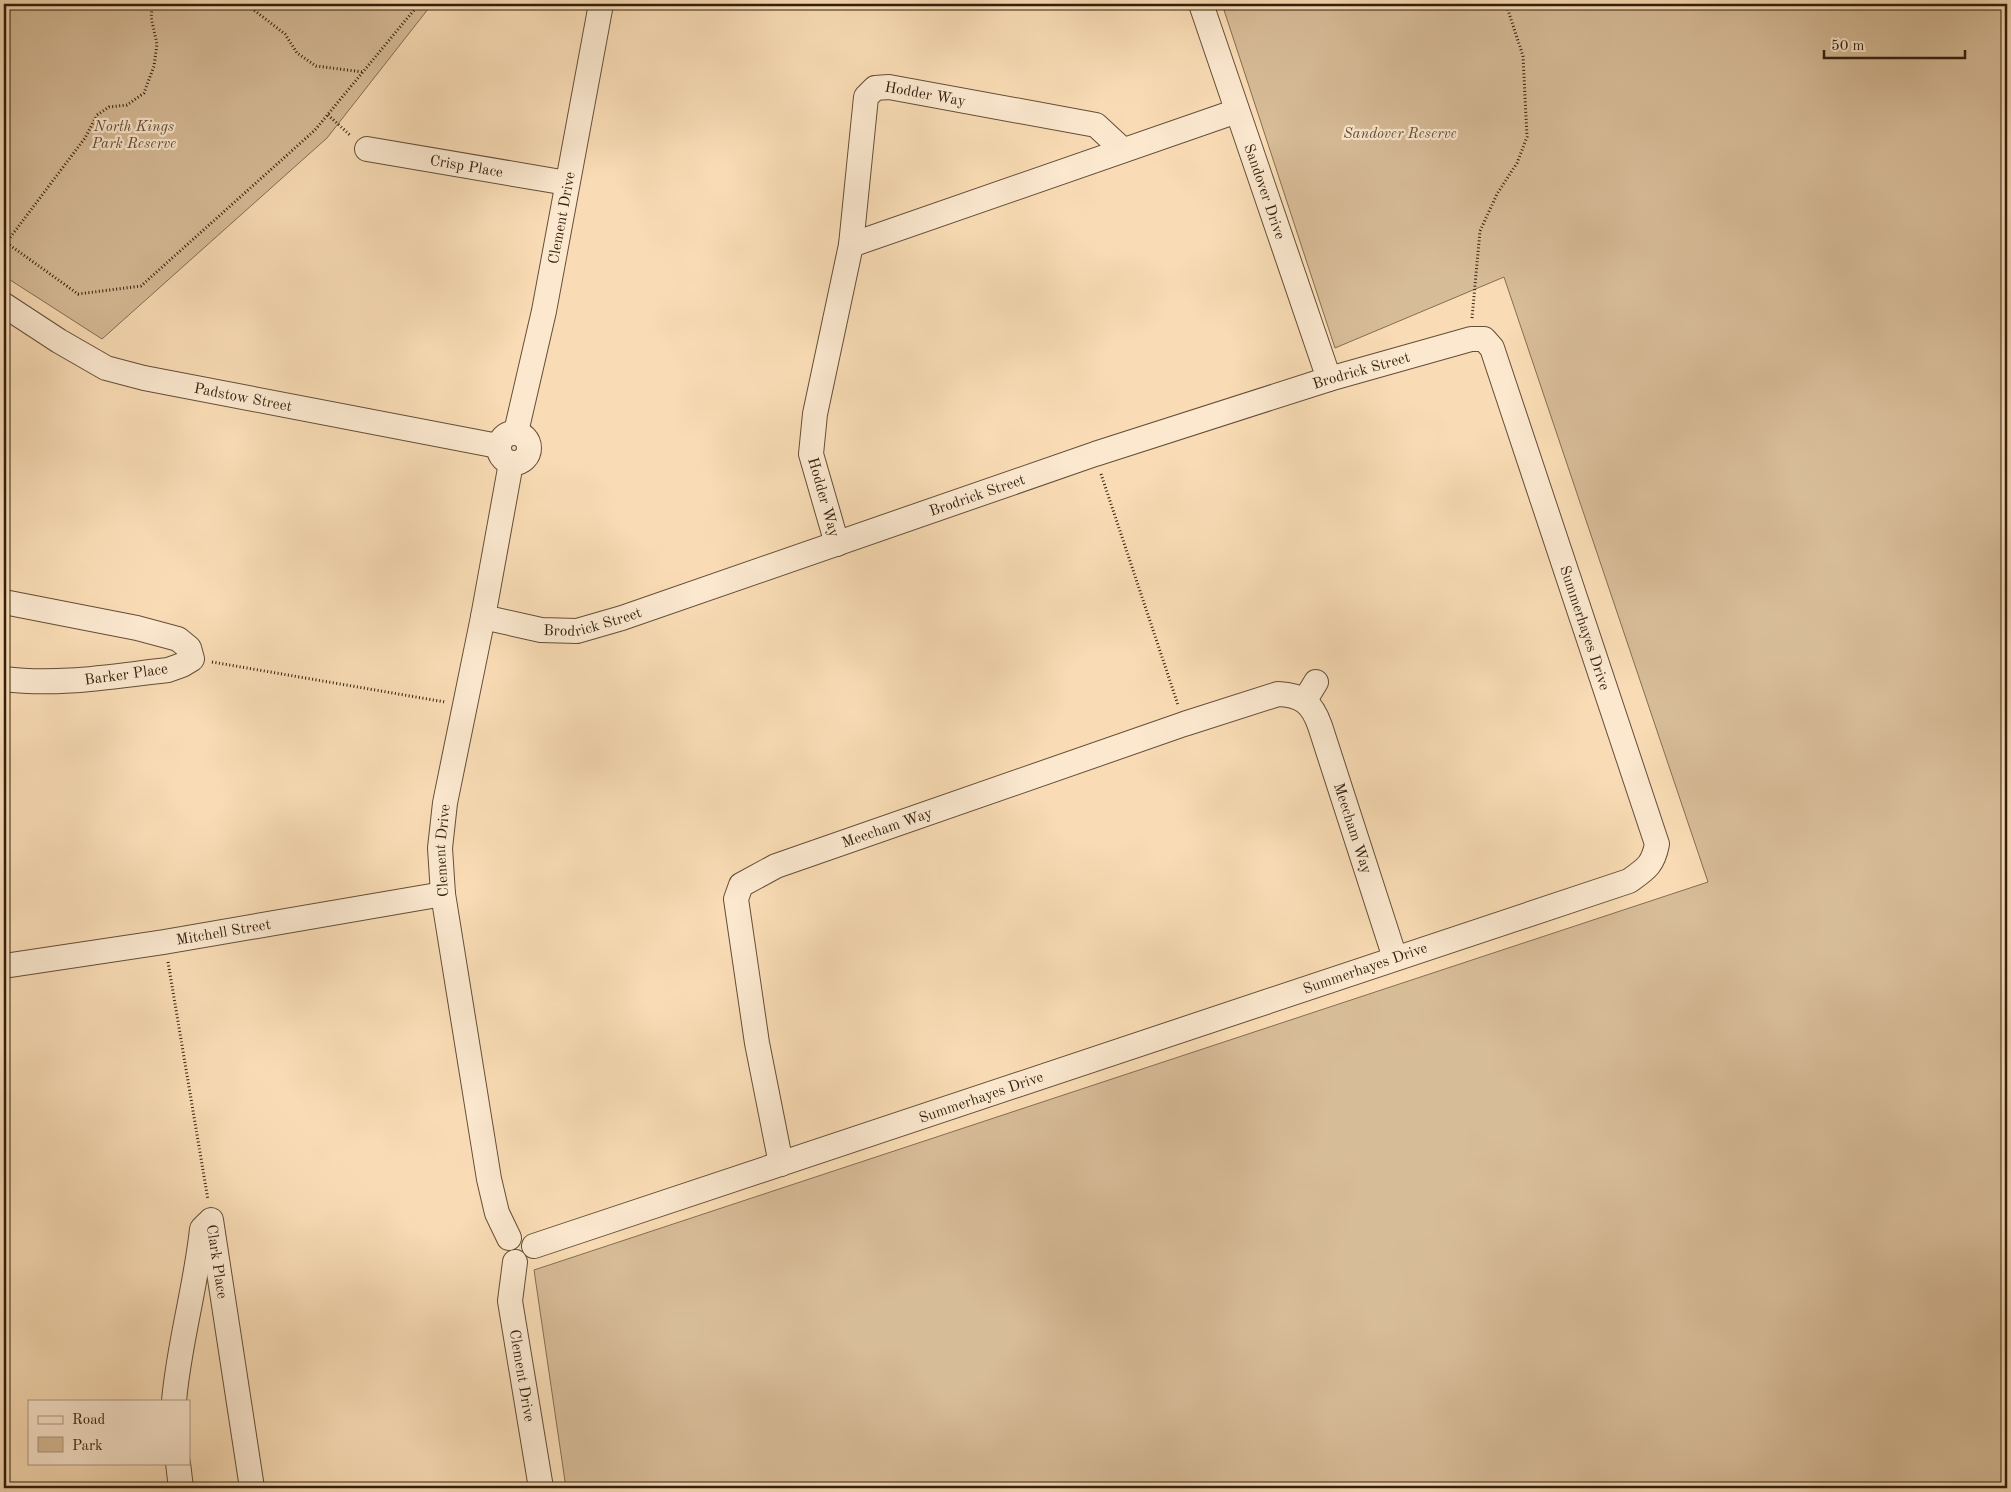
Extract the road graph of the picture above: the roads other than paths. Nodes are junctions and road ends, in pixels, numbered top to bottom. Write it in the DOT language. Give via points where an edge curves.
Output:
graph roads {
  1 [pos="601,4"];
  2 [pos="1201,4"];
  3 [pos="1237,111"];
  4 [pos="367,149"];
  5 [pos="1123,150"];
  6 [pos="567,183"];
  7 [pos="850,245"];
  8 [pos="4,305"];
  9 [pos="1470,339"];
  10 [pos="1329,379"];
  11 [pos="509,447"];
  12 [pos="837,544"];
  13 [pos="4,602"];
  14 [pos="483,617"];
  15 [pos="4,679"];
  16 [pos="443,894"];
  17 [pos="1395,958"];
  18 [pos="4,966"];
  19 [pos="781,1164"];
  20 [pos="509,1238"];
  21 [pos="534,1246"];
  22 [pos="515,1262"];
  23 [pos="174,1400"];
  24 [pos="178,1464"];
  25 [pos="182,1488"];
  26 [pos="252,1488"];
  27 [pos="541,1488"];
  1 -- 6 [label="street, Clement Drive"];
  2 -- 3 [label="street, Sandover Drive"];
  3 -- 5 [label="street"];
  3 -- 10 [label="street, Sandover Drive"];
  4 -- 6 [label="street, Crisp Place"];
  5 -- 7 [label="street"];
  5 -- 7 [label="street, Hodder Way" via="1096,125 912,90 875,88 866,96"];
  6 -- 11 [label="street, Clement Drive" via="544,311"];
  7 -- 12 [label="street, Hodder Way" via="814,414 811,454"];
  8 -- 11 [label="street, Padstow Street" via="106,368 144,378"];
  9 -- 10 [label="street, Brodrick Street"];
  9 -- 17 [label="street, Summerhayes Drive" via="1484,339 1492,348 1657,844 1655,856 1647,869 1629,881"];
  10 -- 12 [label="street, Brodrick Street" via="1095,454"];
  11 -- 14 [label="street, Clement Drive"];
  12 -- 14 [label="street, Brodrick Street" via="577,631 540,630"];
  13 -- 15 [label="street, Barker Place" via="178,639 189,648 192,659 168,670 78,681 32,683"];
  14 -- 16 [label="street, Clement Drive" via="445,803 440,848"];
  16 -- 18 [label="street, Mitchell Street"];
  16 -- 20 [label="street, Clement Drive" via="489,1179 497,1213"];
  17 -- 19 [label="street, Summerhayes Drive"];
  17 -- 19 [label="street, Meecham Way" via="1310,691 1278,694 1184,724 776,866 742,885 736,899 755,1033"];
  19 -- 21 [label="street, Summerhayes Drive"];
  20 -- 21 [label="street" via="524,1234"];
  20 -- 22 [label="street" via="504,1250"];
  21 -- 22 [label="street" via="528,1261"];
  22 -- 27 [label="street, Clement Drive" via="510,1301"];
  23 -- 26 [label="street, Clark Place" via="202,1229 211,1220"];
  24 -- 25 [label="street"];
}
